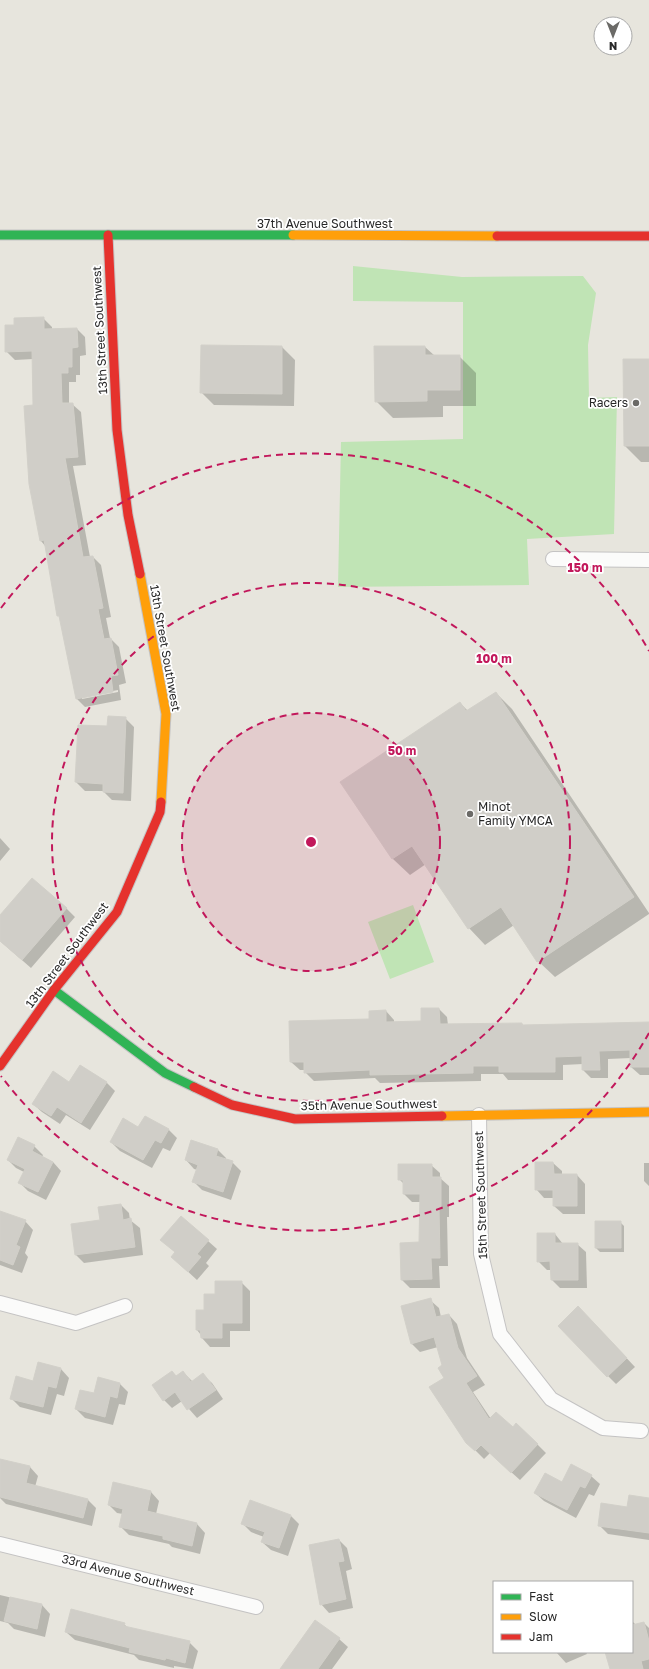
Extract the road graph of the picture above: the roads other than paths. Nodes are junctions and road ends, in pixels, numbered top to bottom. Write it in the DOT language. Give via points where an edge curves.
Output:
graph roads {
  1 [pos="0,235"];
  2 [pos="108,235"];
  3 [pos="649,236"];
  4 [pos="553,559"];
  5 [pos="649,560"];
  6 [pos="54,990"];
  7 [pos="0,1066"];
  8 [pos="649,1112"];
  9 [pos="479,1115"];
  10 [pos="0,1303"];
  11 [pos="126,1306"];
  12 [pos="641,1431"];
  13 [pos="0,1544"];
  14 [pos="256,1607"];
  1 -- 2 [label="street, 37th Avenue Southwest"];
  2 -- 3 [label="street, 37th Avenue Southwest"];
  2 -- 6 [label="street, 13th Street Southwest" via="117,430 128,515 166,714 160,812 117,912"];
  4 -- 5 [label="street"];
  6 -- 7 [label="street, 13th Street Southwest"];
  6 -- 9 [label="street, 35th Avenue Southwest" via="165,1073 232,1105 295,1119"];
  8 -- 9 [label="street, 35th Avenue Southwest"];
  9 -- 12 [label="street, 15th Street Southwest" via="481,1254 500,1334 551,1399 603,1428"];
  10 -- 11 [label="street" via="76,1323"];
  13 -- 14 [label="street, 33rd Avenue Southwest"];
}
